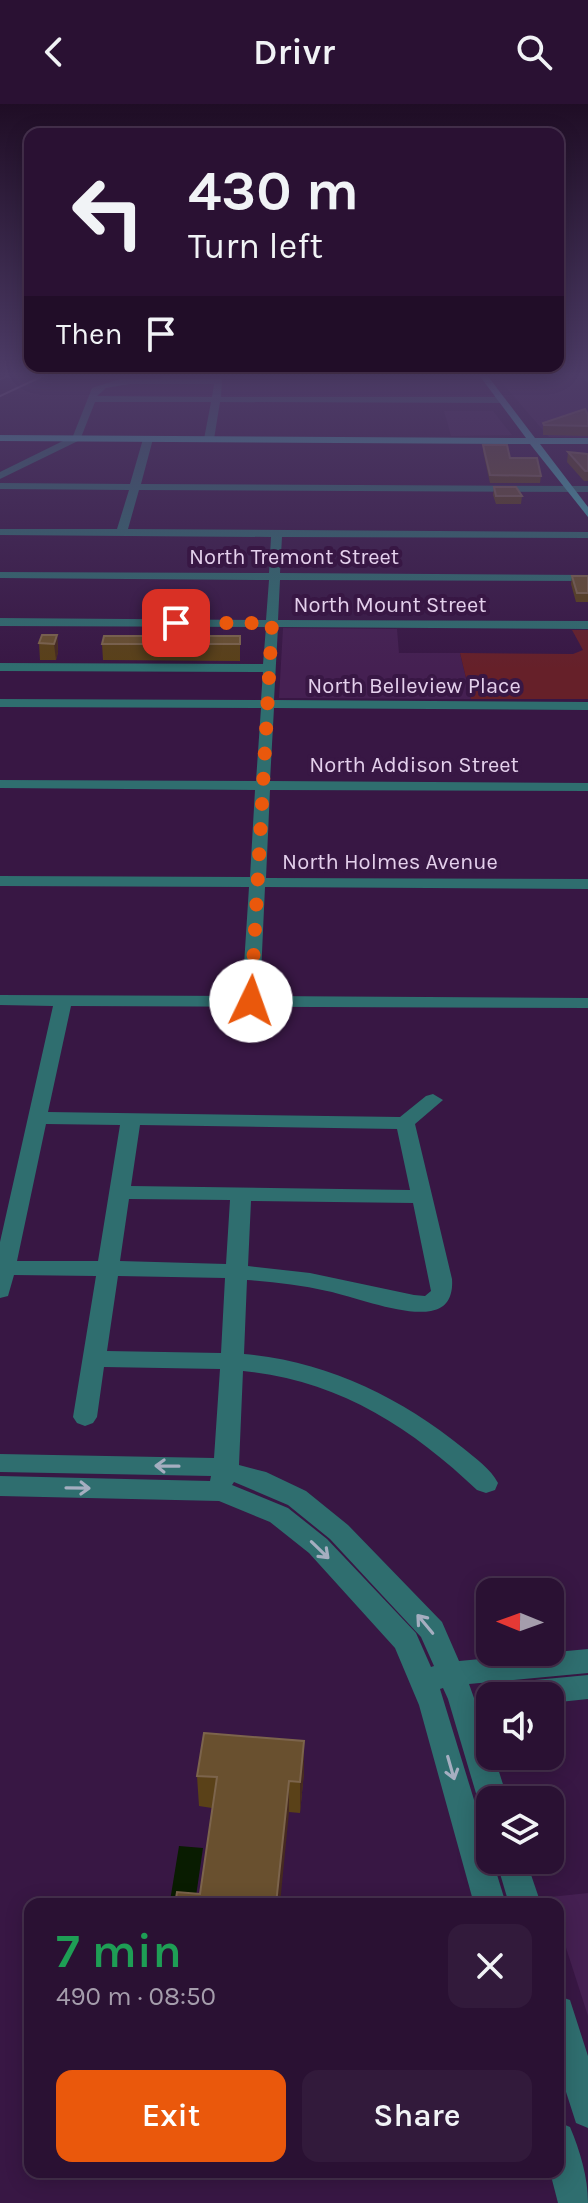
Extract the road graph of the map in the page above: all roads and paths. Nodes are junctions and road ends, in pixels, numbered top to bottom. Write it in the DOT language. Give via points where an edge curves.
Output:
graph roads {
  1 [pos="138,473"];
  2 [pos="556,473"];
  3 [pos="0,486"];
  4 [pos="134,487"];
  5 [pos="568,489"];
  6 [pos="588,489"];
  7 [pos="588,514"];
  8 [pos="0,532"];
  9 [pos="122,532"];
  10 [pos="277,533"];
  11 [pos="588,535"];
  12 [pos="0,575"];
  13 [pos="274,576"];
  14 [pos="588,578"];
  15 [pos="0,622"];
  16 [pos="272,623"];
  17 [pos="588,625"];
  18 [pos="0,667"];
  19 [pos="269,668"];
  20 [pos="0,703"];
  21 [pos="267,704"];
  22 [pos="588,706"];
  23 [pos="0,784"];
  24 [pos="263,785"];
  25 [pos="588,787"];
  26 [pos="0,881"];
  27 [pos="258,882"];
  28 [pos="588,884"];
  29 [pos="0,1000"];
  30 [pos="63,1000"];
  31 [pos="251,1001"];
  32 [pos="588,1003"];
  33 [pos="433,1100"];
  34 [pos="38,1118"];
  35 [pos="131,1119"];
  36 [pos="405,1123"];
  37 [pos="121,1192"];
  38 [pos="241,1194"];
  39 [pos="422,1197"];
  40 [pos="5,1268"];
  41 [pos="108,1270"];
  42 [pos="237,1273"];
  43 [pos="0,1291"];
  44 [pos="94,1359"];
  45 [pos="232,1362"];
  46 [pos="85,1417"];
  47 [pos="0,1463"];
  48 [pos="223,1480"];
  49 [pos="486,1483"];
  50 [pos="0,1486"];
  51 [pos="588,1661"];
  52 [pos="588,1687"];
  53 [pos="474,1691"];
  54 [pos="428,1693"];
  55 [pos="491,1786"];
  56 [pos="515,1874"];
  57 [pos="488,1898"];
  58 [pos="523,1898"];
  59 [pos="564,2032"];
  60 [pos="588,2111"];
  61 [pos="564,2160"];
  62 [pos="576,2203"];
  1 -- 4 [label="street"];
  2 -- 5 [label="main road"];
  3 -- 4 [label="street"];
  4 -- 5 [label="street"];
  4 -- 9 [label="street"];
  5 -- 6 [label="street"];
  5 -- 7 [label="main road"];
  8 -- 9 [label="street"];
  9 -- 10 [label="street"];
  10 -- 11 [label="street"];
  10 -- 13 [label="street"];
  12 -- 13 [label="street, North Tremont Street"];
  13 -- 14 [label="street, North Tremont Street"];
  13 -- 16 [label="street"];
  15 -- 16 [label="street, North Mount Street"];
  16 -- 17 [label="street, North Mount Street"];
  16 -- 19 [label="street"];
  18 -- 19 [label="street"];
  19 -- 21 [label="street"];
  20 -- 21 [label="street, North Belleview Place"];
  21 -- 22 [label="street, North Belleview Place"];
  21 -- 24 [label="street"];
  23 -- 24 [label="street, North Addison Street"];
  24 -- 25 [label="street, North Addison Street"];
  24 -- 27 [label="street"];
  26 -- 27 [label="street, North Holmes Avenue"];
  27 -- 28 [label="street, North Holmes Avenue"];
  27 -- 31 [label="street"];
  29 -- 30 [label="street"];
  30 -- 31 [label="street"];
  30 -- 34 [label="street"];
  31 -- 32 [label="street"];
  33 -- 36 [label="street"];
  34 -- 35 [label="street"];
  34 -- 40 [label="street"];
  35 -- 36 [label="street"];
  35 -- 37 [label="street"];
  36 -- 39 [label="street"];
  37 -- 38 [label="street"];
  37 -- 41 [label="street"];
  38 -- 39 [label="street"];
  38 -- 42 [label="street"];
  39 -- 42 [label="street" via="442,1294 429,1304 399,1302 311,1280"];
  40 -- 41 [label="street"];
  40 -- 43 [label="street"];
  41 -- 42 [label="street"];
  41 -- 44 [label="street"];
  42 -- 45 [label="street"];
  44 -- 45 [label="street"];
  44 -- 46 [label="street"];
  45 -- 48 [label="street"];
  45 -- 49 [label="street" via="274,1366 353,1389 410,1421"];
  48 -- 47 [label="street, one-way"];
  50 -- 48 [label="street, one-way"];
  53 -- 48 [label="street, one-way" via="432,1630 339,1532 297,1498 257,1479"];
  48 -- 54 [label="street, one-way" via="318,1546 406,1641"];
  51 -- 53 [label="street"];
  52 -- 53 [label="street"];
  53 -- 54 [label="street"];
  53 -- 55 [label="street"];
  54 -- 57 [label="street, one-way"];
  56 -- 58 [label="street"];
  59 -- 60 [label="street"];
  61 -- 62 [label="street"];
}
